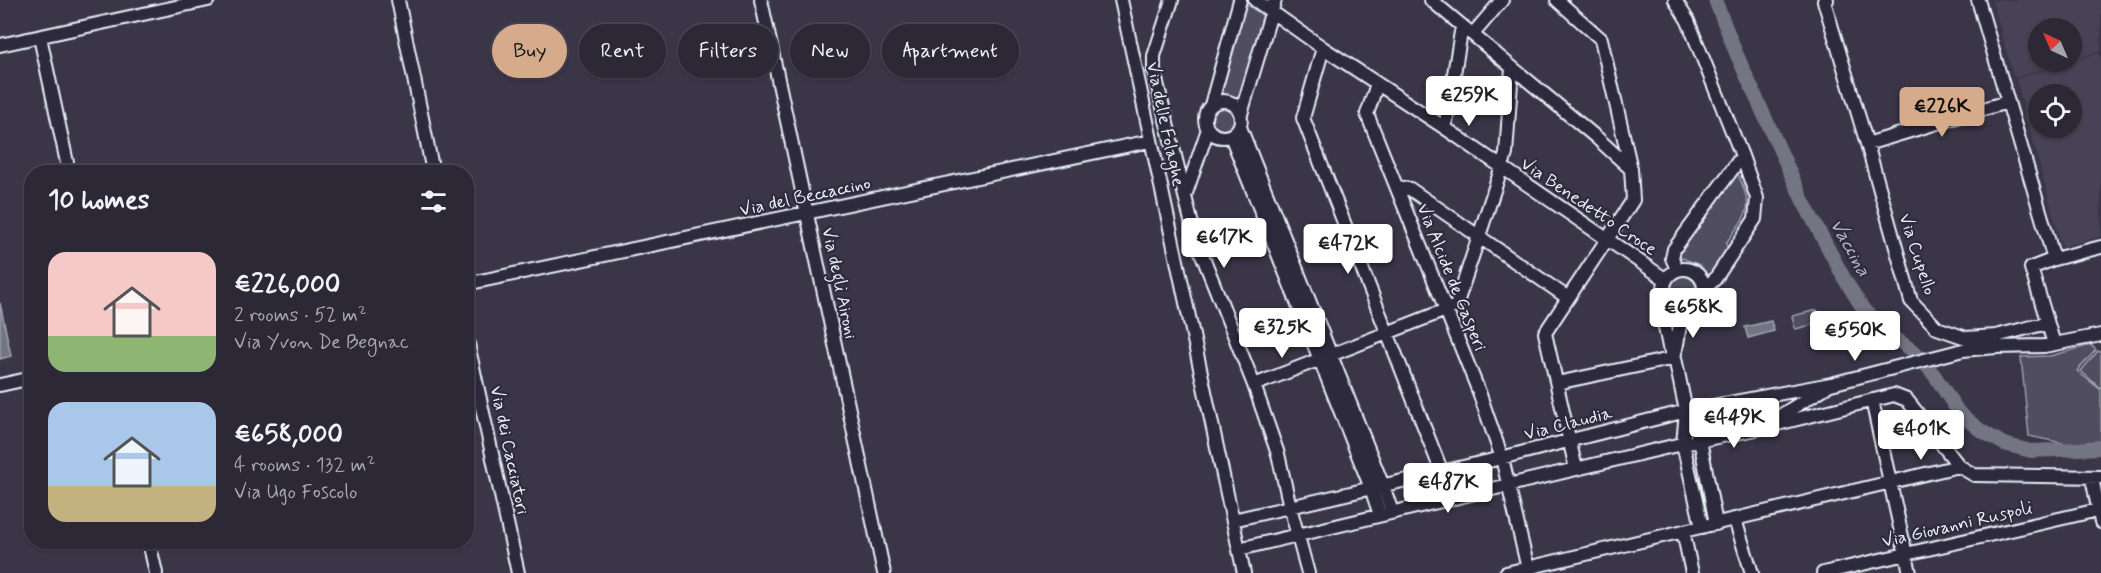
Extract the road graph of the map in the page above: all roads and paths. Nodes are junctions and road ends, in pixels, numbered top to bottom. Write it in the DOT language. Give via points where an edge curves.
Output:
graph roads {
  1 [pos="208,0"];
  2 [pos="398,0"];
  3 [pos="761,0"];
  4 [pos="1121,0"];
  5 [pos="1173,0"];
  6 [pos="1240,0"];
  7 [pos="1255,0"];
  8 [pos="1431,0"];
  9 [pos="1502,0"];
  10 [pos="1557,0"];
  11 [pos="1675,0"];
  12 [pos="1825,0"];
  13 [pos="1978,0"];
  14 [pos="1273,6"];
  15 [pos="1462,26"];
  16 [pos="1473,34"];
  17 [pos="40,37"];
  18 [pos="0,45"];
  19 [pos="1323,48"];
  20 [pos="1512,68"];
  21 [pos="1377,84"];
  22 [pos="2007,102"];
  23 [pos="1211,105"];
  24 [pos="1238,126"];
  25 [pos="1445,128"];
  26 [pos="1208,129"];
  27 [pos="1150,141"];
  28 [pos="1867,144"];
  29 [pos="1742,156"];
  30 [pos="67,165"];
  31 [pos="432,165"];
  32 [pos="1501,167"];
  33 [pos="1631,169"];
  34 [pos="1397,187"];
  35 [pos="1185,197"];
  36 [pos="807,214"];
  37 [pos="1478,235"];
  38 [pos="1195,237"];
  39 [pos="1607,240"];
  40 [pos="1173,242"];
  41 [pos="2101,247"];
  42 [pos="2054,259"];
  43 [pos="1677,269"];
  44 [pos="1665,279"];
  45 [pos="474,282"];
  46 [pos="1704,289"];
  47 [pos="1568,298"];
  48 [pos="1665,298"];
  49 [pos="1685,309"];
  50 [pos="1446,310"];
  51 [pos="2047,323"];
  52 [pos="1386,333"];
  53 [pos="2101,335"];
  54 [pos="2054,344"];
  55 [pos="1674,357"];
  56 [pos="1326,358"];
  57 [pos="474,372"];
  58 [pos="24,380"];
  59 [pos="1557,383"];
  60 [pos="1832,384"];
  61 [pos="0,385"];
  62 [pos="1254,386"];
  63 [pos="1872,400"];
  64 [pos="1686,411"];
  65 [pos="1761,428"];
  66 [pos="1570,440"];
  67 [pos="1700,440"];
  68 [pos="1683,444"];
  69 [pos="1502,458"];
  70 [pos="1959,466"];
  71 [pos="1576,469"];
  72 [pos="1442,472"];
  73 [pos="2096,478"];
  74 [pos="1891,484"];
  75 [pos="1510,485"];
  76 [pos="1377,487"];
  77 [pos="1452,498"];
  78 [pos="1290,507"];
  79 [pos="1386,513"];
  80 [pos="2100,516"];
  81 [pos="1233,520"];
  82 [pos="1735,520"];
  83 [pos="1716,524"];
  84 [pos="1702,527"];
  85 [pos="1683,531"];
  86 [pos="1298,534"];
  87 [pos="151,549"];
  88 [pos="1239,549"];
  89 [pos="1906,554"];
  90 [pos="1528,571"];
  91 [pos="156,573"];
  92 [pos="518,573"];
  93 [pos="884,573"];
  94 [pos="1244,573"];
  95 [pos="1308,573"];
  96 [pos="1506,573"];
  97 [pos="1692,573"];
  98 [pos="1752,573"];
  99 [pos="1823,573"];
  100 [pos="1910,573"];
  1 -- 17 [label="street"];
  2 -- 31 [label="street"];
  3 -- 36 [label="street, Via degli Aironi"];
  4 -- 27 [label="street, Via delle Folaghe"];
  5 -- 35 [label="street" via="1153,69"];
  6 -- 23 [label="street"];
  7 -- 14 [label="street, Via Benedetto Croce"];
  8 -- 15 [label="street"];
  9 -- 16 [label="street"];
  10 -- 33 [label="street" via="1601,39"];
  11 -- 29 [label="street" via="1688,21"];
  12 -- 28 [label="street, Via Cupello"];
  13 -- 22 [label="street"];
  14 -- 19 [label="street, Via Benedetto Croce"];
  14 -- 24 [label="street"];
  15 -- 16 [label="street"];
  15 -- 25 [label="street"];
  16 -- 20 [label="street"];
  17 -- 18 [label="street"];
  17 -- 30 [label="street"];
  19 -- 21 [label="street, Via Benedetto Croce"];
  19 -- 52 [label="street" via="1303,118"];
  20 -- 32 [label="street" via="1506,153"];
  20 -- 33 [label="street"];
  21 -- 25 [label="street, Via Benedetto Croce"];
  21 -- 34 [label="street, Via Alcide de Gasperi" via="1367,114"];
  22 -- 28 [label="street"];
  22 -- 42 [label="street"];
  23 -- 24 [label="street" via="1222,100 1234,104"];
  23 -- 26 [label="street" via="1205,114"];
  24 -- 26 [label="street" via="1221,138"];
  24 -- 56 [label="street"];
  25 -- 32 [label="street, Via Benedetto Croce"];
  26 -- 35 [label="street"];
  27 -- 36 [label="street, Via del Beccaccino"];
  27 -- 40 [label="street, Via delle Folaghe"];
  28 -- 51 [label="street, Via Cupello" via="1911,302 1924,316 1937,328 1966,338 1996,336"];
  29 -- 43 [label="street" via="1674,249 1672,258"];
  29 -- 46 [label="street" via="1757,198 1755,219 1715,279"];
  32 -- 37 [label="street"];
  32 -- 39 [label="street, Via Benedetto Croce"];
  33 -- 39 [label="street" via="1633,200"];
  34 -- 37 [label="street" via="1410,189"];
  34 -- 50 [label="street, Via Alcide de Gasperi"];
  35 -- 38 [label="street"];
  36 -- 45 [label="street, Via del Beccaccino"];
  36 -- 93 [label="street, Via degli Aironi"];
  37 -- 47 [label="street"];
  37 -- 50 [label="street" via="1460,299 1456,306"];
  38 -- 40 [label="street"];
  38 -- 62 [label="street"];
  39 -- 44 [label="street, Via Benedetto Croce"];
  39 -- 47 [label="street"];
  40 -- 81 [label="street, Via delle Folaghe"];
  41 -- 42 [label="street"];
  42 -- 51 [label="street" via="2031,268"];
  43 -- 44 [label="street"];
  43 -- 46 [label="street" via="1695,272"];
  44 -- 48 [label="street"];
  46 -- 49 [label="street" via="1696,305"];
  47 -- 59 [label="street" via="1545,333"];
  48 -- 49 [label="street" via="1673,307"];
  48 -- 55 [label="street" via="1662,313"];
  49 -- 55 [label="street"];
  50 -- 52 [label="street"];
  50 -- 69 [label="street, Via Alcide de Gasperi"];
  51 -- 54 [label="street"];
  52 -- 56 [label="street"];
  52 -- 72 [label="street"];
  53 -- 54 [label="street"];
  54 -- 60 [label="street" via="1969,350"];
  55 -- 59 [label="street"];
  55 -- 64 [label="street"];
  56 -- 62 [label="street"];
  56 -- 76 [label="street"];
  57 -- 92 [label="street, Via dei Cacciatori"];
  58 -- 61 [label="street"];
  59 -- 66 [label="street"];
  60 -- 64 [label="street, Via Claudia"];
  60 -- 65 [label="street"];
  62 -- 78 [label="street" via="1278,454"];
  63 -- 65 [label="street"];
  63 -- 70 [label="street" via="1894,395 1907,400"];
  63 -- 74 [label="street"];
  64 -- 66 [label="street, Via Claudia"];
  64 -- 67 [label="street"];
  64 -- 68 [label="street"];
  65 -- 67 [label="street"];
  66 -- 69 [label="street, Via Claudia"];
  66 -- 71 [label="street"];
  67 -- 68 [label="street"];
  67 -- 83 [label="street"];
  68 -- 71 [label="street"];
  68 -- 84 [label="street"];
  69 -- 72 [label="street, Via Claudia"];
  69 -- 75 [label="street, Via Alcide de Gasperi"];
  70 -- 73 [label="street" via="1981,477"];
  70 -- 74 [label="street"];
  71 -- 75 [label="street"];
  72 -- 76 [label="street, Via Claudia"];
  72 -- 77 [label="street"];
  73 -- 80 [label="street"];
  74 -- 82 [label="street"];
  74 -- 89 [label="street"];
  75 -- 77 [label="street"];
  75 -- 90 [label="street, Via Alcide de Gasperi"];
  76 -- 78 [label="street, Via Claudia"];
  76 -- 79 [label="street"];
  77 -- 79 [label="street"];
  78 -- 81 [label="street, Via Claudia"];
  78 -- 86 [label="street"];
  79 -- 86 [label="street"];
  80 -- 89 [label="street, Via Giovanni Ruspoli"];
  81 -- 88 [label="street, Via delle Folaghe"];
  82 -- 83 [label="street"];
  82 -- 98 [label="street"];
  83 -- 84 [label="street"];
  84 -- 85 [label="street"];
  85 -- 90 [label="street"];
  85 -- 97 [label="street"];
  86 -- 88 [label="street"];
  86 -- 95 [label="street"];
  87 -- 91 [label="street"];
  88 -- 94 [label="street, Via delle Folaghe"];
  89 -- 99 [label="street, Via Giovanni Ruspoli"];
  89 -- 100 [label="street"];
  90 -- 96 [label="street"];
}
